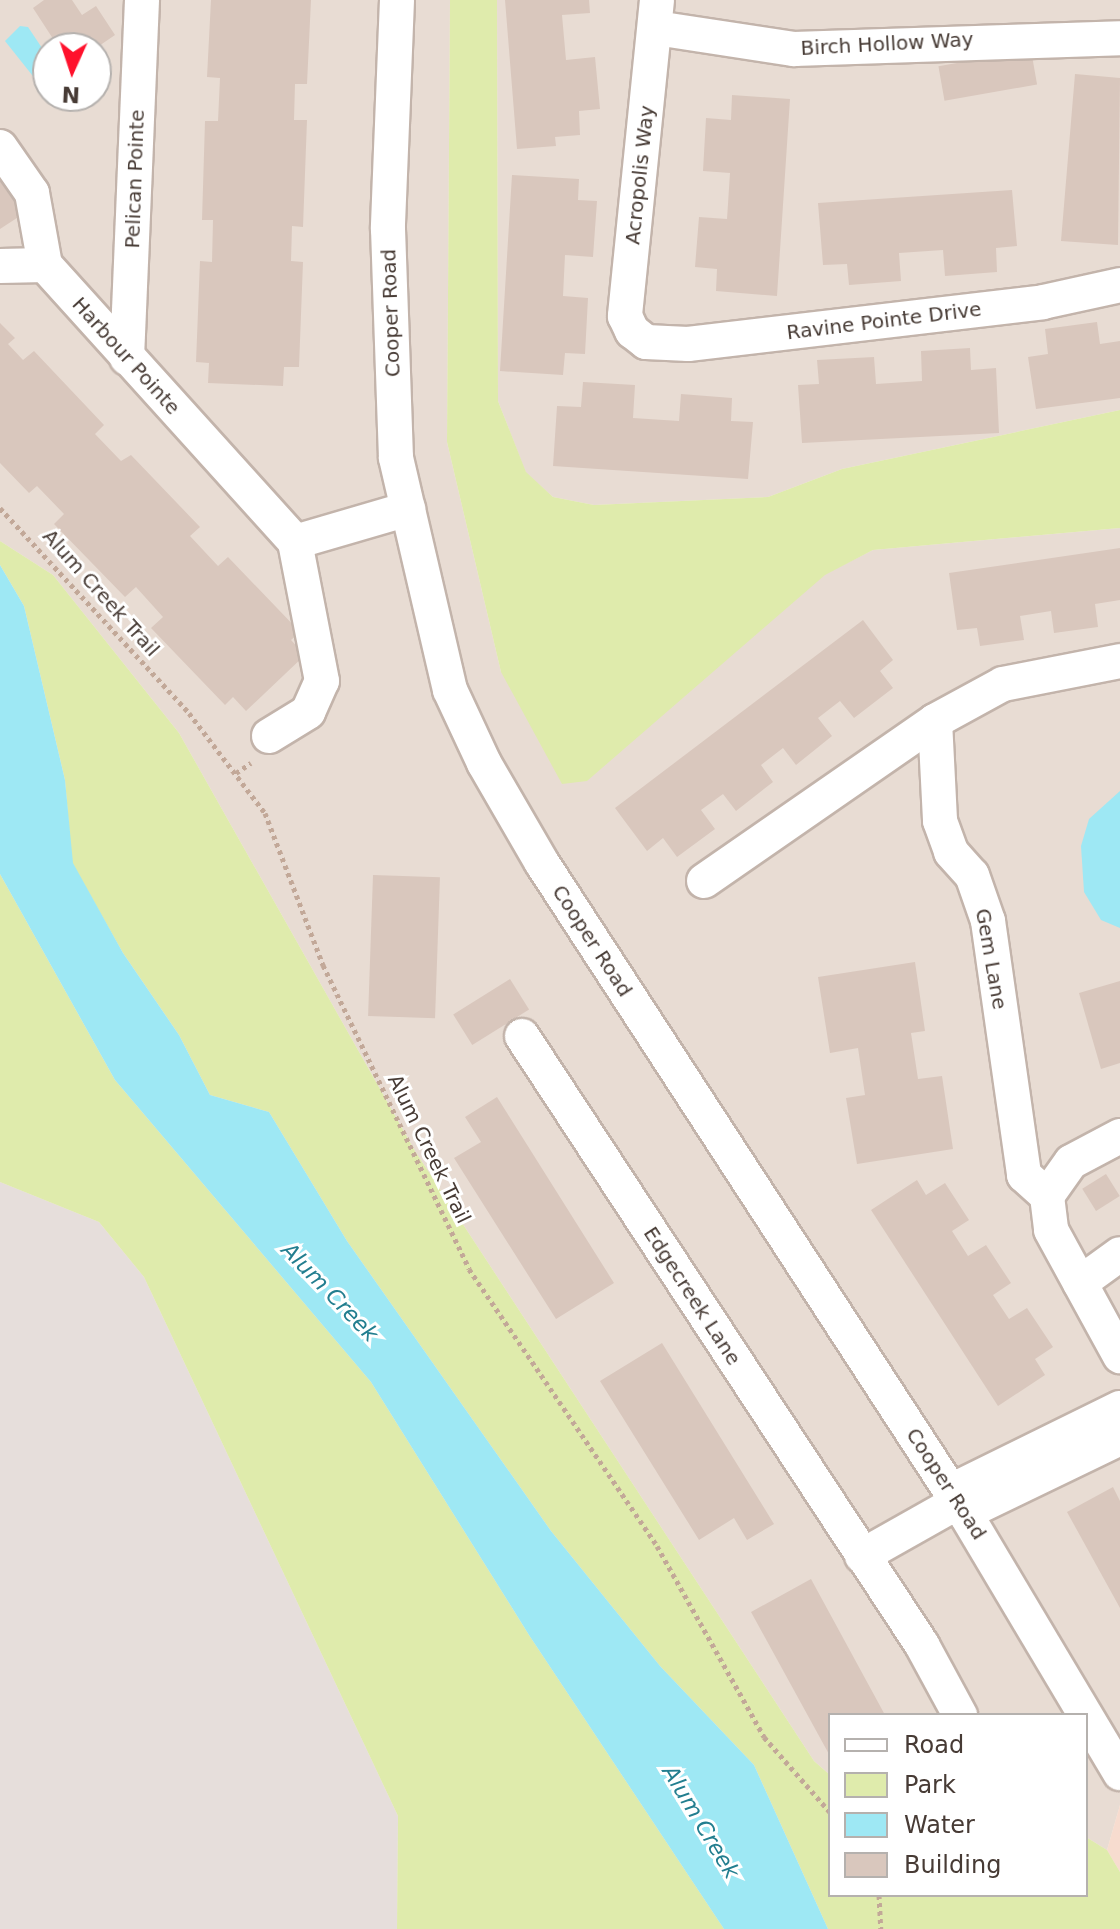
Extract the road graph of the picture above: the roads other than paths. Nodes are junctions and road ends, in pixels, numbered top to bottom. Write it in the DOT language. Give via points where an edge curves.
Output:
graph roads {
  1 [pos="142,0"];
  2 [pos="397,0"];
  3 [pos="656,14"];
  4 [pos="1120,38"];
  5 [pos="0,147"];
  6 [pos="45,265"];
  7 [pos="0,266"];
  8 [pos="1120,285"];
  9 [pos="646,342"];
  10 [pos="127,358"];
  11 [pos="408,509"];
  12 [pos="295,542"];
  13 [pos="1120,661"];
  14 [pos="935,721"];
  15 [pos="269,736"];
  16 [pos="704,881"];
  17 [pos="522,1036"];
  18 [pos="1120,1136"];
  19 [pos="1047,1196"];
  20 [pos="1120,1254"];
  21 [pos="1080,1283"];
  22 [pos="1120,1356"];
  23 [pos="1120,1408"];
  24 [pos="1120,1438"];
  25 [pos="958,1502"];
  26 [pos="862,1556"];
  27 [pos="959,1713"];
  28 [pos="1084,1713"];
  29 [pos="1088,1719"];
  30 [pos="1120,1773"];
  1 -- 10 [label="street, Pelican Pointe"];
  2 -- 11 [label="street, Cooper Road" via="388,229 396,458"];
  3 -- 4 [label="street, Birch Hollow Way" via="794,49"];
  3 -- 9 [label="street, Acropolis Way" via="625,316"];
  5 -- 6 [label="street" via="32,193"];
  6 -- 7 [label="street"];
  6 -- 10 [label="street, Harbour Pointe"];
  8 -- 9 [label="street, Ravine Pointe Drive" via="1043,302 688,344"];
  10 -- 12 [label="street, Harbour Pointe"];
  11 -- 12 [label="street"];
  11 -- 25 [label="street, Cooper Road" via="450,690 484,763 702,1113"];
  12 -- 15 [label="street" via="322,681 308,712"];
  13 -- 14 [label="street" via="1003,684"];
  14 -- 16 [label="street"];
  14 -- 19 [label="street, Gem Lane" via="940,821 951,852 972,875 988,921 1024,1175"];
  17 -- 26 [label="street, Edgecreek Lane"];
  18 -- 19 [label="street" via="1071,1162"];
  19 -- 21 [label="street" via="1051,1230"];
  20 -- 21 [label="street"];
  21 -- 22 [label="street"];
  23 -- 25 [label="street"];
  24 -- 25 [label="street"];
  25 -- 26 [label="street"];
  25 -- 28 [label="street, Cooper Road"];
  26 -- 27 [label="street, Edgecreek Lane" via="922,1645"];
  29 -- 30 [label="street, Cooper Road"];
}
